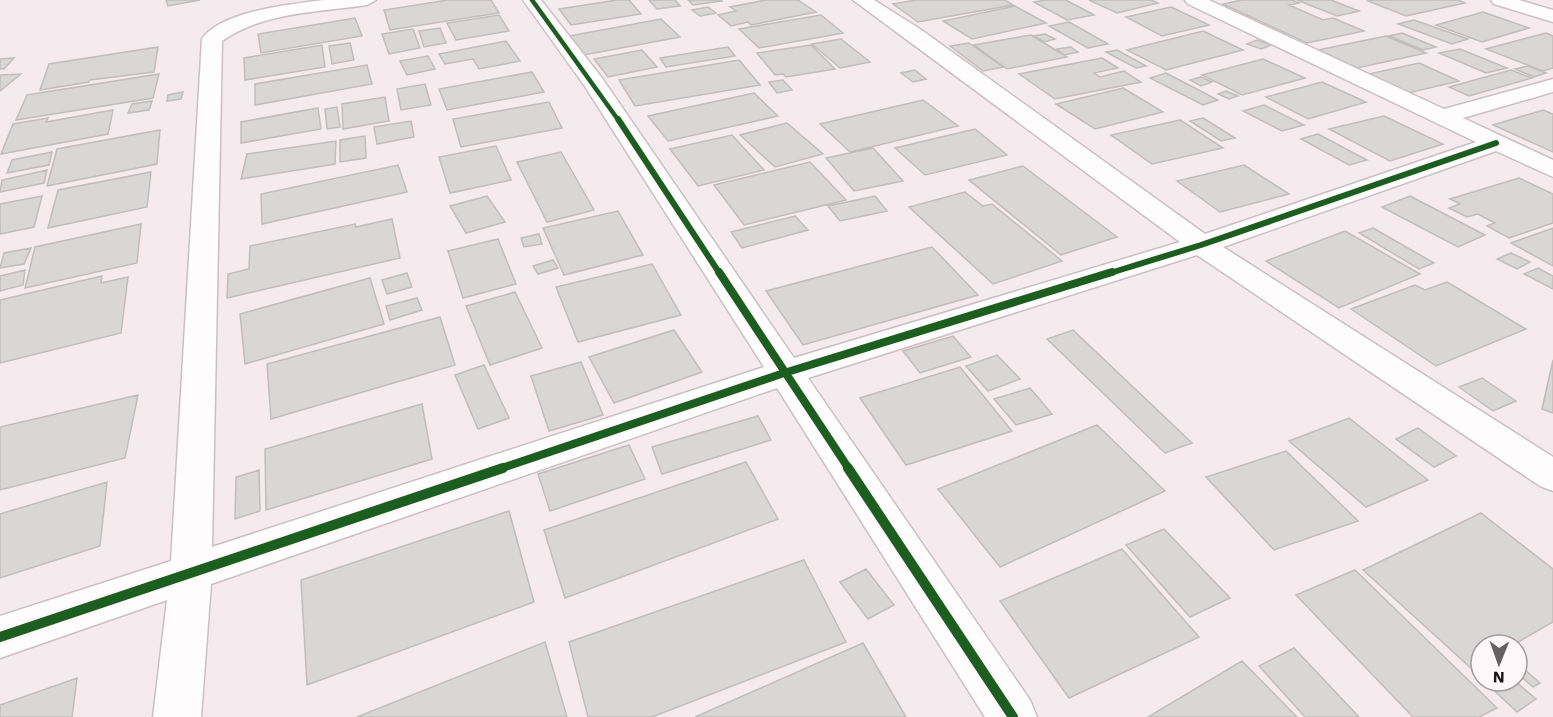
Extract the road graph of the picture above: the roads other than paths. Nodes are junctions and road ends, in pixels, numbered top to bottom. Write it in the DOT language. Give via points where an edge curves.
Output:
graph roads {
  1 [pos="367,0"];
  2 [pos="532,0"];
  3 [pos="862,0"];
  4 [pos="1194,0"];
  5 [pos="1500,0"];
  6 [pos="1553,15"];
  7 [pos="1553,85"];
  8 [pos="1442,117"];
  9 [pos="1496,143"];
  10 [pos="1553,169"];
  11 [pos="1201,245"];
  12 [pos="784,373"];
  13 [pos="1553,476"];
  14 [pos="191,573"];
  15 [pos="0,637"];
  16 [pos="177,717"];
  17 [pos="1013,717"];
  1 -- 14 [label="street" via="253,18 212,39"];
  2 -- 12 [label="street" via="594,83"];
  3 -- 11 [label="street" via="913,33"];
  4 -- 8 [label="street"];
  5 -- 6 [label="street"];
  7 -- 8 [label="street"];
  8 -- 9 [label="street"];
  9 -- 10 [label="street"];
  9 -- 11 [label="street"];
  11 -- 12 [label="street"];
  11 -- 13 [label="street"];
  12 -- 14 [label="street"];
  12 -- 17 [label="street"];
  14 -- 15 [label="street"];
  14 -- 16 [label="street"];
}
